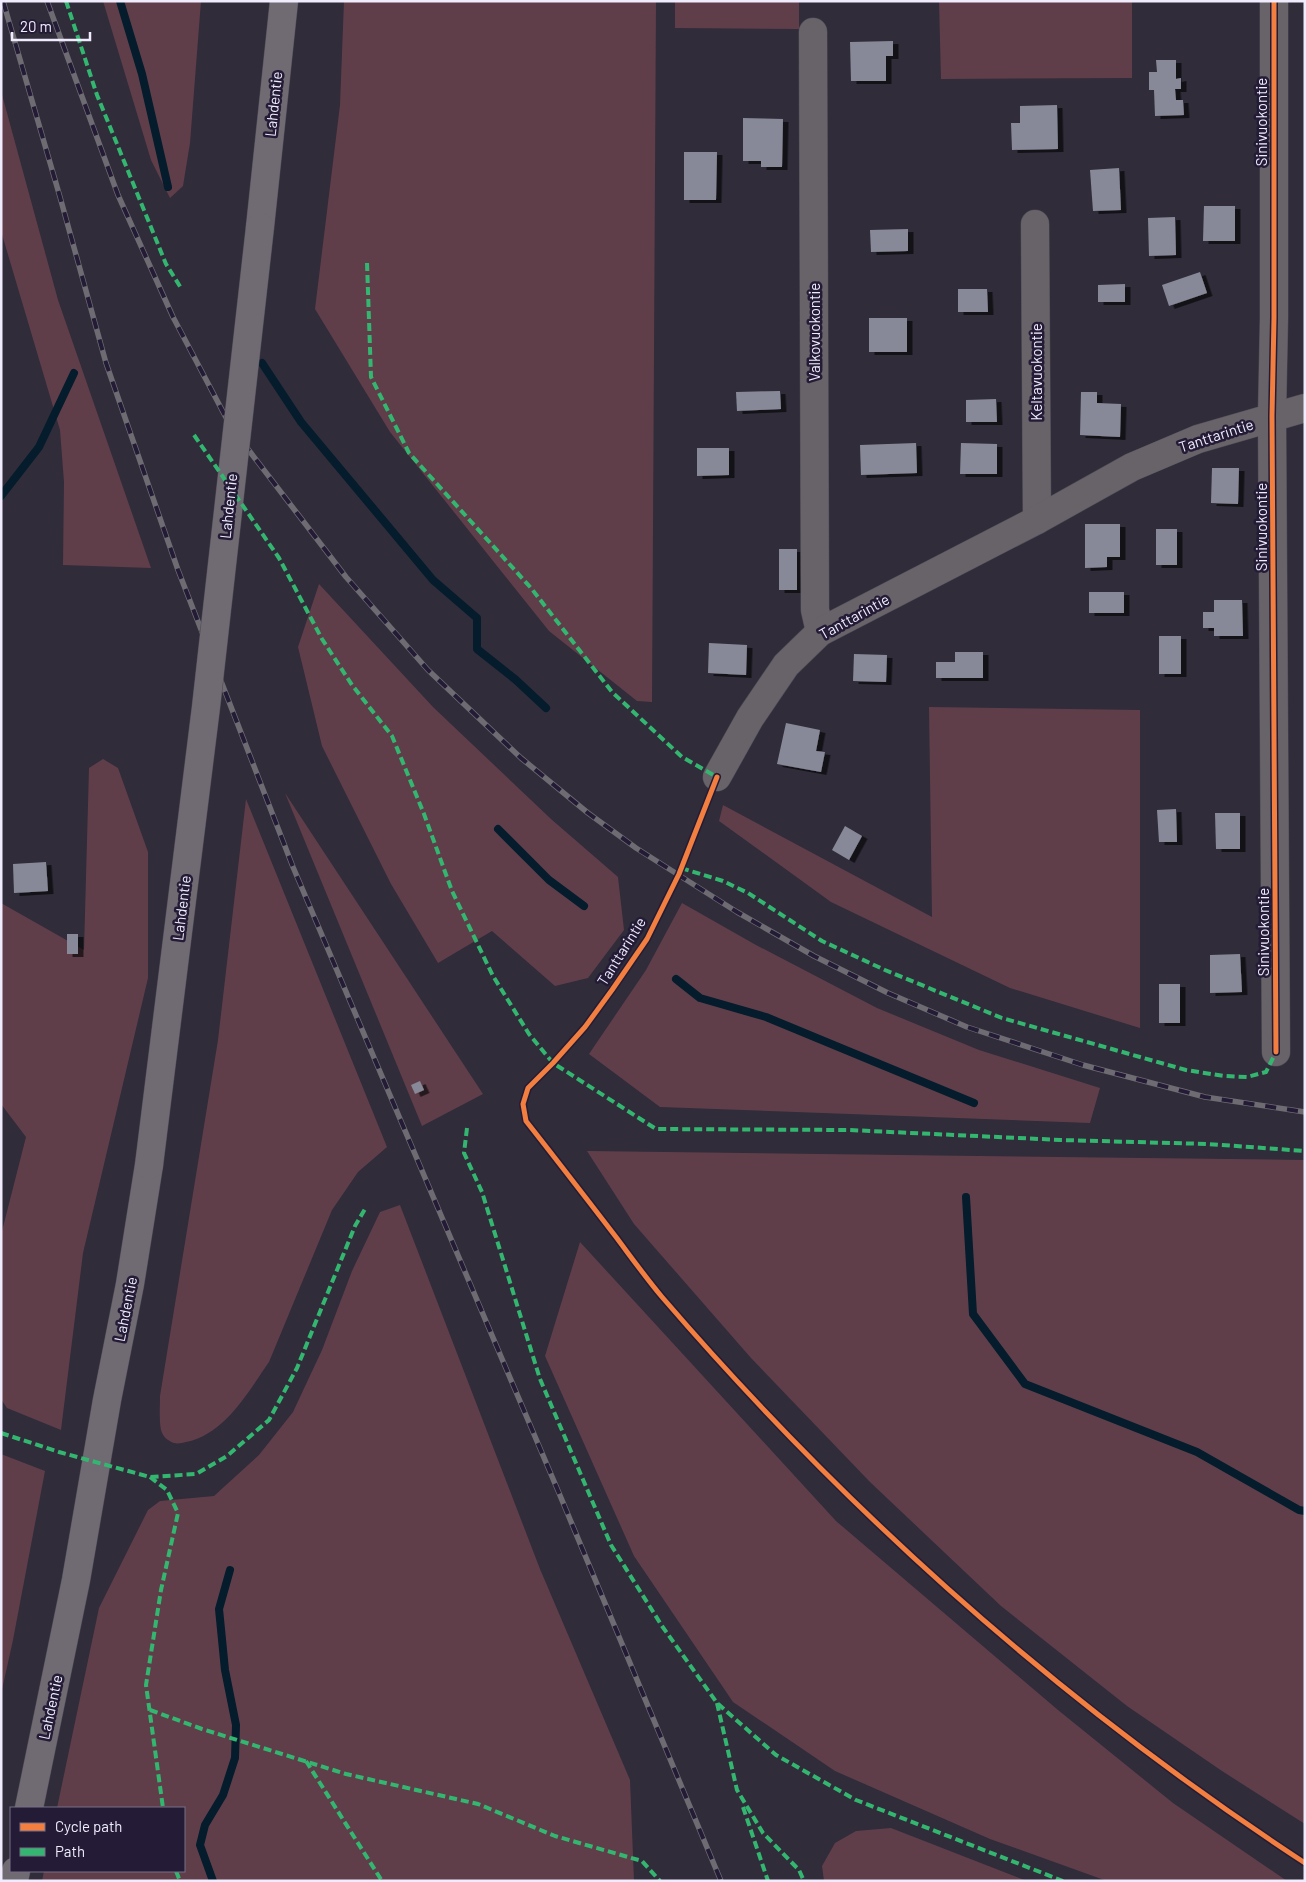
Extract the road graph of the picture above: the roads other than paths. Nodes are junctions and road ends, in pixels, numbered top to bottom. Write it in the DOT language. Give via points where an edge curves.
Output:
graph roads {
  1 [pos="284,1"];
  2 [pos="1274,1"];
  3 [pos="813,32"];
  4 [pos="1035,224"];
  5 [pos="1305,408"];
  6 [pos="1272,416"];
  7 [pos="1037,520"];
  8 [pos="820,632"];
  9 [pos="717,777"];
  10 [pos="1276,1052"];
  11 [pos="29,1807"];
  1 -- 11 [label="highway, Lahdentie, bridge" via="206,707 149,1164 76,1580"];
  2 -- 6 [label="street, Sinivuokontie"];
  3 -- 8 [label="street, Valkovuokontie" via="815,610"];
  4 -- 7 [label="street, Keltavuokontie"];
  5 -- 6 [label="street, Tanttarintie"];
  6 -- 7 [label="street, Tanttarintie" via="1198,439 1132,467"];
  6 -- 10 [label="street, Sinivuokontie"];
  7 -- 8 [label="street, Tanttarintie"];
  8 -- 9 [label="street, Tanttarintie" via="786,665 750,718"];
}
